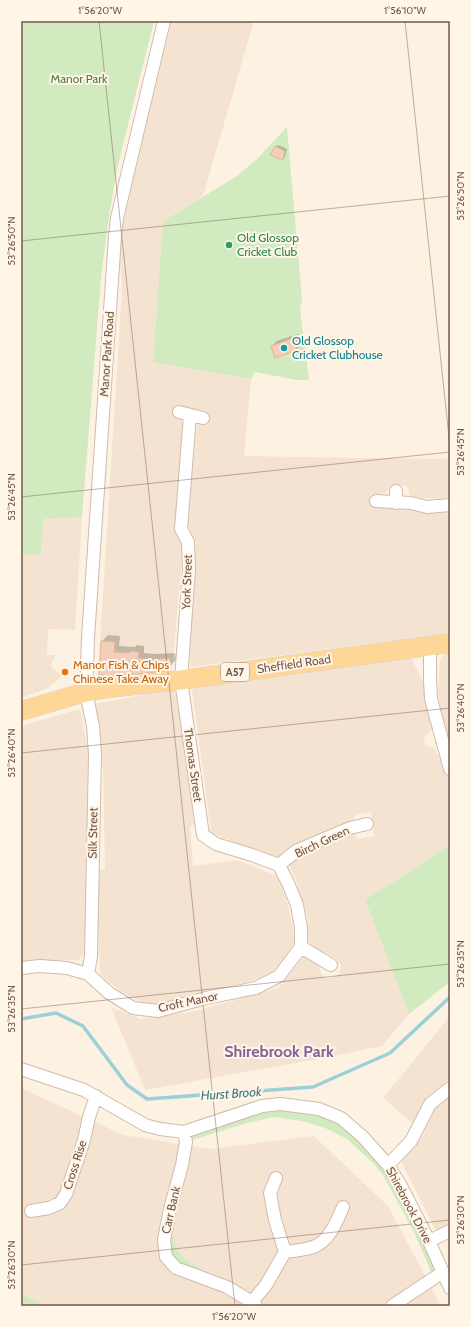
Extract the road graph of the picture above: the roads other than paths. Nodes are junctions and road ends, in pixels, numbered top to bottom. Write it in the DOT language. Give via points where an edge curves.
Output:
graph roads {
  1 [pos="164,21"];
  2 [pos="203,418"];
  3 [pos="396,490"];
  4 [pos="376,501"];
  5 [pos="396,503"];
  6 [pos="450,505"];
  7 [pos="450,643"];
  8 [pos="430,646"];
  9 [pos="181,680"];
  10 [pos="86,692"];
  11 [pos="21,711"];
  12 [pos="450,769"];
  13 [pos="367,824"];
  14 [pos="279,865"];
  15 [pos="301,947"];
  16 [pos="331,964"];
  17 [pos="21,968"];
  18 [pos="88,974"];
  19 [pos="21,1069"];
  20 [pos="450,1088"];
  21 [pos="96,1096"];
  22 [pos="184,1132"];
  23 [pos="388,1165"];
  24 [pos="276,1178"];
  25 [pos="343,1207"];
  26 [pos="31,1211"];
  27 [pos="450,1231"];
  28 [pos="429,1241"];
  29 [pos="285,1252"];
  30 [pos="443,1272"];
  31 [pos="450,1288"];
  32 [pos="254,1304"];
  33 [pos="392,1306"];
  1 -- 10 [label="street, Manor Park Road" via="117,218"];
  2 -- 9 [label="street, York Street" via="185,414 181,529 188,542 189,569"];
  3 -- 5 [label="street"];
  4 -- 5 [label="street"];
  5 -- 6 [label="street" via="427,507"];
  7 -- 8 [label="main road, Sheffield Road / A57"];
  8 -- 9 [label="main road, Sheffield Road / A57"];
  8 -- 12 [label="street" via="431,699"];
  9 -- 10 [label="main road, Sheffield Road / A57"];
  9 -- 14 [label="street, Thomas Street" via="203,836 216,844"];
  10 -- 11 [label="main road, Sheffield Road / A57"];
  10 -- 18 [label="street, Silk Street" via="93,726 95,754 91,956"];
  13 -- 14 [label="street, Birch Green" via="350,828 296,851"];
  14 -- 15 [label="street" via="297,905 302,928"];
  15 -- 16 [label="street"];
  15 -- 18 [label="street, Croft Manor" via="279,976 256,988 158,1011 133,1008 109,993"];
  17 -- 18 [label="street, Croft Manor" via="67,968"];
  19 -- 21 [label="street, Shirebrook Drive"];
  20 -- 23 [label="street" via="430,1104 411,1141"];
  21 -- 22 [label="street, Shirebrook Drive" via="145,1125"];
  21 -- 26 [label="street, Cross Rise" via="66,1194 60,1203"];
  22 -- 23 [label="street, Shirebrook Drive" via="262,1106 280,1104 319,1109 341,1118 362,1136"];
  22 -- 32 [label="street, Carr Bank" via="186,1142 182,1165 164,1240 166,1257 176,1268 227,1287"];
  23 -- 28 [label="street, Shirebrook Drive"];
  24 -- 29 [label="street" via="270,1194"];
  25 -- 29 [label="street" via="336,1225 314,1247"];
  27 -- 28 [label="street"];
  28 -- 30 [label="street, Shirebrook Drive"];
  29 -- 32 [label="street"];
  30 -- 31 [label="street, Shirebrook Drive"];
  30 -- 33 [label="street"];
}
